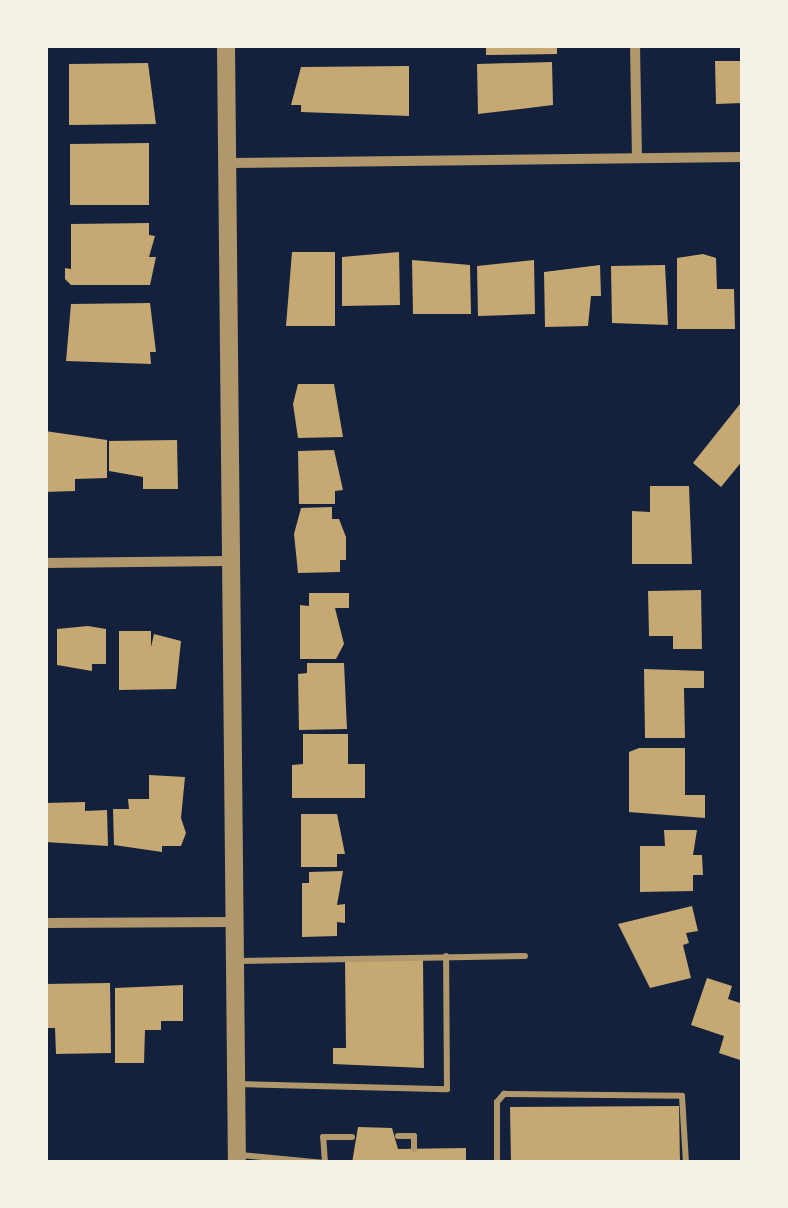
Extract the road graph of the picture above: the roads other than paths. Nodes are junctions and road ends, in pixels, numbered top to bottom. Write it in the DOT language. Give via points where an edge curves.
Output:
graph roads {
  1 [pos="226,45"];
  2 [pos="635,45"];
  3 [pos="743,157"];
  4 [pos="638,158"];
  5 [pos="228,163"];
  6 [pos="227,561"];
  7 [pos="45,563"];
  8 [pos="233,922"];
  9 [pos="45,923"];
  10 [pos="446,956"];
  11 [pos="526,956"];
  12 [pos="234,961"];
  13 [pos="236,1084"];
  14 [pos="398,1136"];
  15 [pos="352,1137"];
  16 [pos="414,1149"];
  17 [pos="237,1159"];
  18 [pos="325,1163"];
  19 [pos="497,1163"];
  20 [pos="686,1163"];
  1 -- 5 [label="street"];
  2 -- 4 [label="street"];
  3 -- 4 [label="street"];
  4 -- 5 [label="street"];
  5 -- 6 [label="street"];
  6 -- 7 [label="street"];
  6 -- 8 [label="street"];
  8 -- 9 [label="street"];
  8 -- 12 [label="street"];
  10 -- 11 [label="lane"];
  10 -- 12 [label="lane"];
  10 -- 13 [label="lane" via="448,1089"];
  12 -- 13 [label="street"];
  13 -- 17 [label="street"];
  14 -- 16 [label="lane" via="414,1136"];
  15 -- 18 [label="lane" via="324,1137"];
  17 -- 18 [label="lane"];
  19 -- 20 [label="lane" via="496,1102 504,1094 682,1096"];
}
